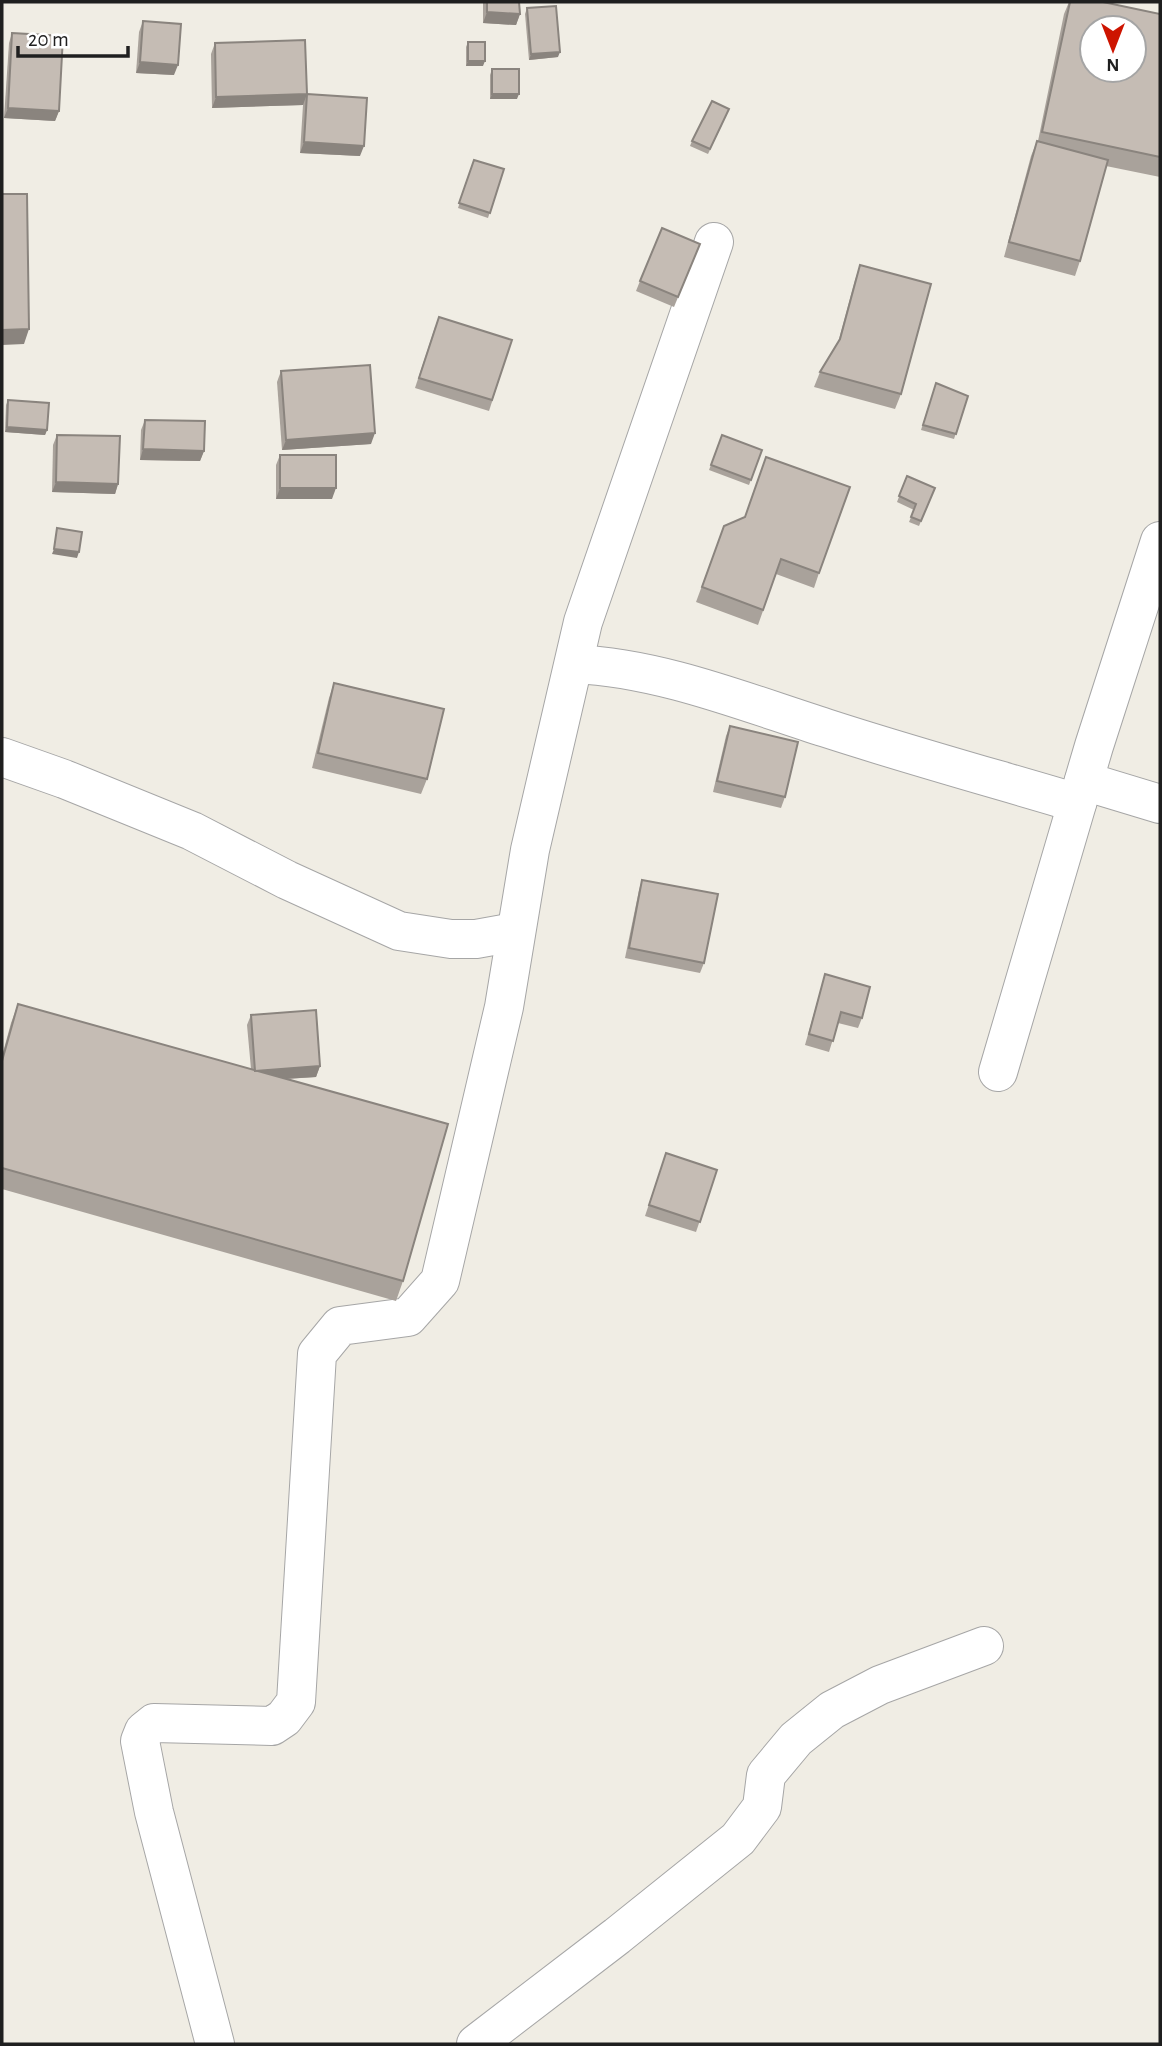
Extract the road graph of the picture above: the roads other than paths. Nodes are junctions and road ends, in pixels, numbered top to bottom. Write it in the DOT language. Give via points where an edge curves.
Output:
graph roads {
  1 [pos="714,242"];
  2 [pos="1160,541"];
  3 [pos="574,664"];
  4 [pos="2,757"];
  5 [pos="1080,792"];
  6 [pos="1160,804"];
  7 [pos="515,932"];
  8 [pos="998,1072"];
  9 [pos="984,1646"];
  10 [pos="215,2044"];
  11 [pos="476,2044"];
  1 -- 3 [label="street" via="621,507"];
  2 -- 5 [label="street"];
  3 -- 5 [label="street" via="623,668 698,687 870,743"];
  3 -- 7 [label="street"];
  4 -- 7 [label="street" via="192,831 399,931 451,939"];
  5 -- 6 [label="street"];
  5 -- 8 [label="street"];
  7 -- 10 [label="street" via="504,1007 440,1281 408,1317 340,1326 317,1354 296,1702 272,1726 153,1723 140,1741 153,1812"];
  9 -- 11 [label="street" via="880,1685 823,1717 796,1739 766,1775 762,1807 738,1839"];
}
